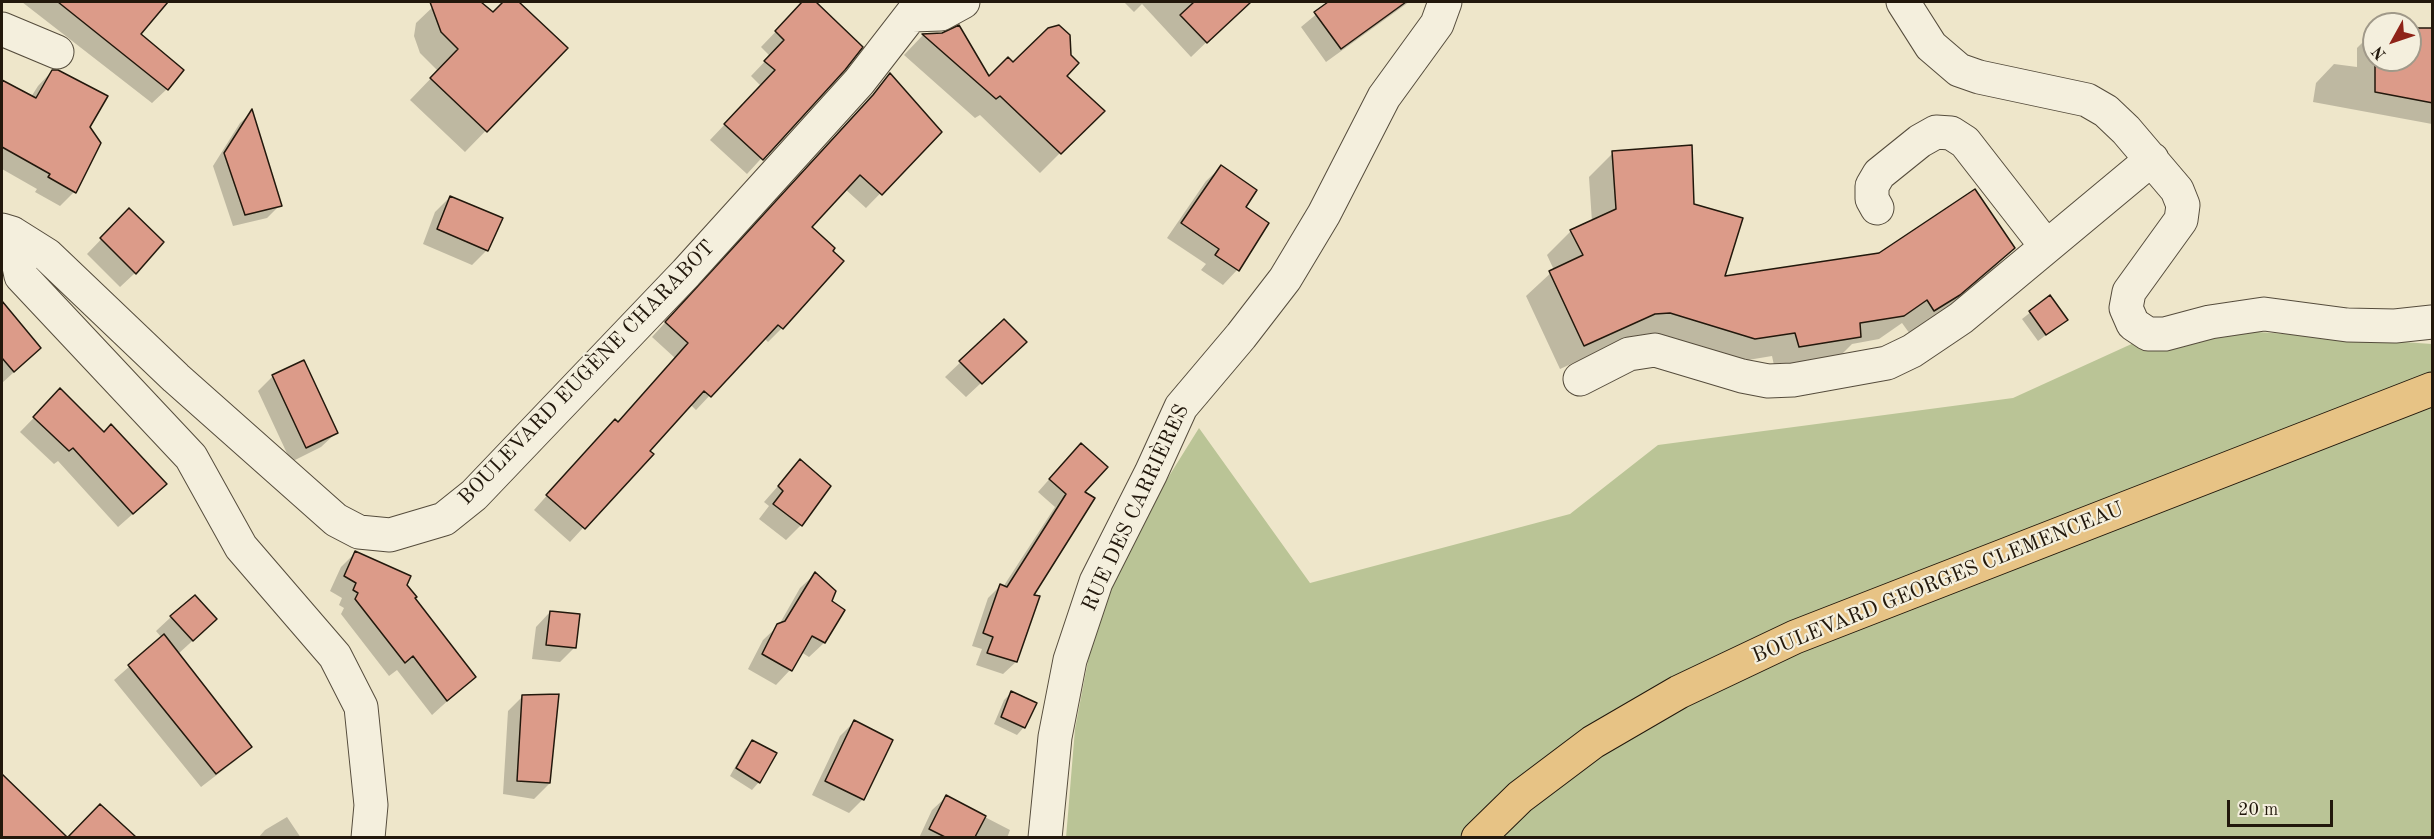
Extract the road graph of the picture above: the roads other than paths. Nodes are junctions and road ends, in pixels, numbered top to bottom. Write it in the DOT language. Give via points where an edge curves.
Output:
graph roads {
  1 [pos="963,2"];
  2 [pos="1445,2"];
  3 [pos="1903,2"];
  4 [pos="917,8"];
  5 [pos="2,29"];
  6 [pos="57,52"];
  7 [pos="2152,159"];
  8 [pos="1876,208"];
  9 [pos="7,232"];
  10 [pos="2046,246"];
  11 [pos="2433,322"];
  12 [pos="1580,379"];
  13 [pos="2433,389"];
  14 [pos="368,837"];
  15 [pos="1045,837"];
  16 [pos="1478,837"];
  1 -- 4 [label="street" via="941,14"];
  2 -- 15 [label="street, RUE DES CARRIÈRES" via="1437,24 1384,97 1324,214 1285,279 1181,407 1096,582 1068,671 1055,737"];
  3 -- 7 [label="street" via="1931,46 1959,70 2087,100 2106,111"];
  4 -- 9 [label="street, BOULEVARD EUGÈNE CHARABOT" via="859,82 678,281 474,495 444,519 390,535 358,532 336,520 176,378 47,255"];
  5 -- 6 [label="street"];
  7 -- 10 [label="street"];
  7 -- 11 [label="street" via="2177,190 2183,205 2181,220 2129,292 2126,308 2133,324 2148,334 2264,314 2346,325"];
  8 -- 10 [label="street" via="1872,186 1879,174 1936,132 1951,133 1965,142"];
  9 -- 14 [label="street" via="21,276 191,457 241,547 335,656 361,707 371,805"];
  10 -- 12 [label="street" via="1961,318 1887,363 1768,381 1655,350 1629,354"];
  13 -- 16 [label="main road, BOULEVARD GEORGES CLEMENCEAU" via="1795,637 1679,692 1593,742 1520,797"];
}
